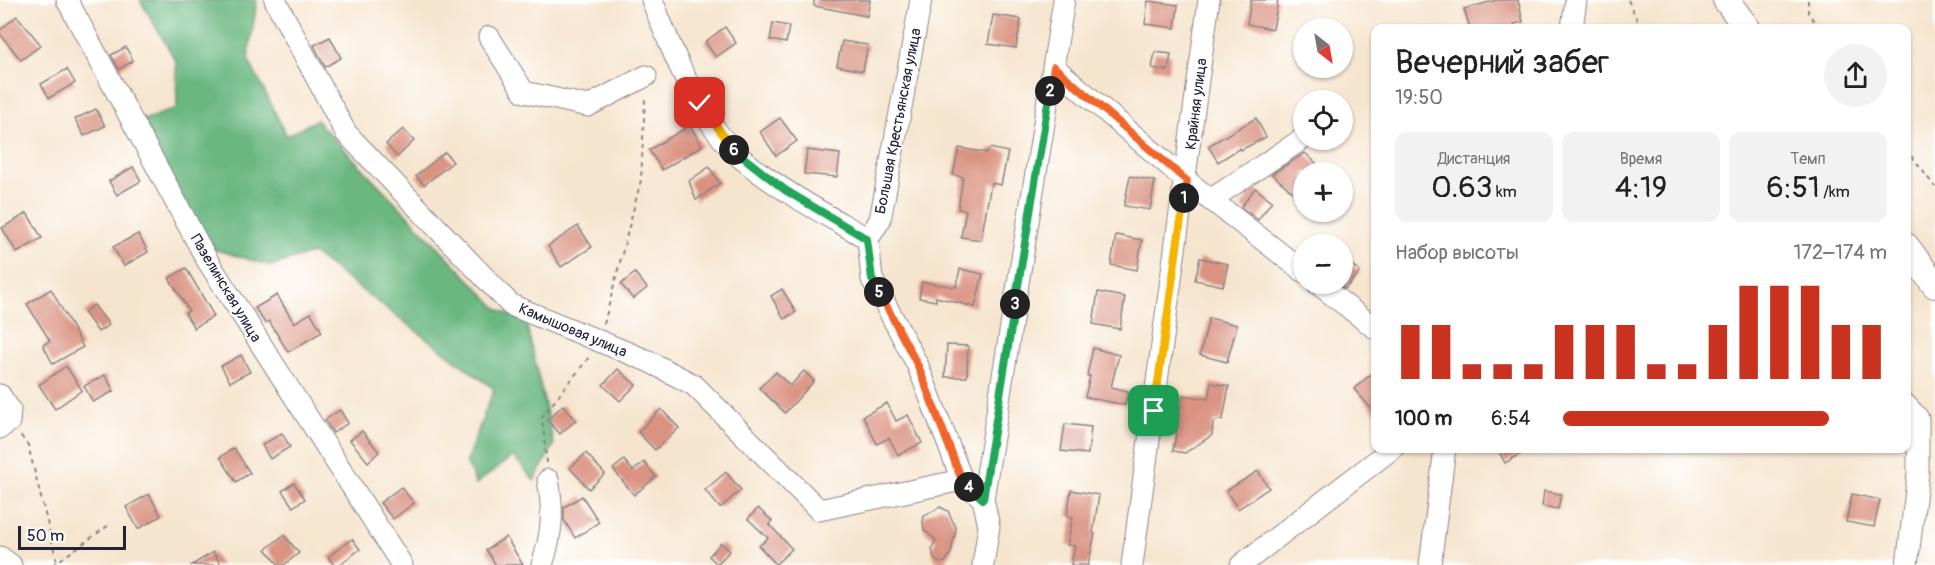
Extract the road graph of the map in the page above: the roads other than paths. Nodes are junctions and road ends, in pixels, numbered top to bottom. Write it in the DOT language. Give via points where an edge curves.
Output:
graph roads {
  1 [pos="67,0"];
  2 [pos="275,0"];
  3 [pos="652,0"];
  4 [pos="921,0"];
  5 [pos="1064,0"];
  6 [pos="1209,0"];
  7 [pos="1576,0"];
  8 [pos="1726,0"];
  9 [pos="1573,24"];
  10 [pos="1744,24"];
  11 [pos="489,37"];
  12 [pos="1054,67"];
  13 [pos="646,76"];
  14 [pos="1293,145"];
  15 [pos="1187,181"];
  16 [pos="1210,200"];
  17 [pos="867,239"];
  18 [pos="1911,253"];
  19 [pos="1293,264"];
  20 [pos="1935,285"];
  21 [pos="1331,294"];
  22 [pos="1371,325"];
  23 [pos="0,395"];
  24 [pos="1912,411"];
  25 [pos="4,425"];
  26 [pos="1387,453"];
  27 [pos="1444,453"];
  28 [pos="549,480"];
  29 [pos="962,480"];
  30 [pos="983,499"];
  31 [pos="0,556"];
  32 [pos="11,565"];
  33 [pos="402,565"];
  34 [pos="542,565"];
  35 [pos="983,565"];
  36 [pos="1132,565"];
  37 [pos="1241,565"];
  38 [pos="1430,565"];
  39 [pos="1907,565"];
  1 -- 33 [label="street, Пазелинская улица" via="207,260"];
  2 -- 29 [label="street, Камышовая улица" via="346,133 511,305 694,385 819,510"];
  3 -- 17 [label="street" via="672,53 728,144 785,190"];
  4 -- 17 [label="street, Большая Крестьянская улица" via="880,220"];
  5 -- 12 [label="street"];
  6 -- 15 [label="street, Крайняя улица"];
  7 -- 9 [label="street"];
  8 -- 10 [label="main road"];
  11 -- 13 [label="street" via="524,92 588,106"];
  12 -- 15 [label="street"];
  12 -- 30 [label="street"];
  14 -- 16 [label="street"];
  15 -- 16 [label="street"];
  15 -- 36 [label="street, Крайняя улица"];
  16 -- 19 [label="street"];
  17 -- 29 [label="street" via="872,279 918,366"];
  18 -- 20 [label="main road"];
  21 -- 22 [label="street"];
  23 -- 25 [label="street" via="10,410"];
  24 -- 39 [label="street" via="1918,474"];
  26 -- 37 [label="street"];
  27 -- 38 [label="street"];
  28 -- 34 [label="street" via="553,507 551,538"];
  29 -- 30 [label="street"];
  30 -- 35 [label="street" via="989,526"];
  31 -- 32 [label="street"];
}
